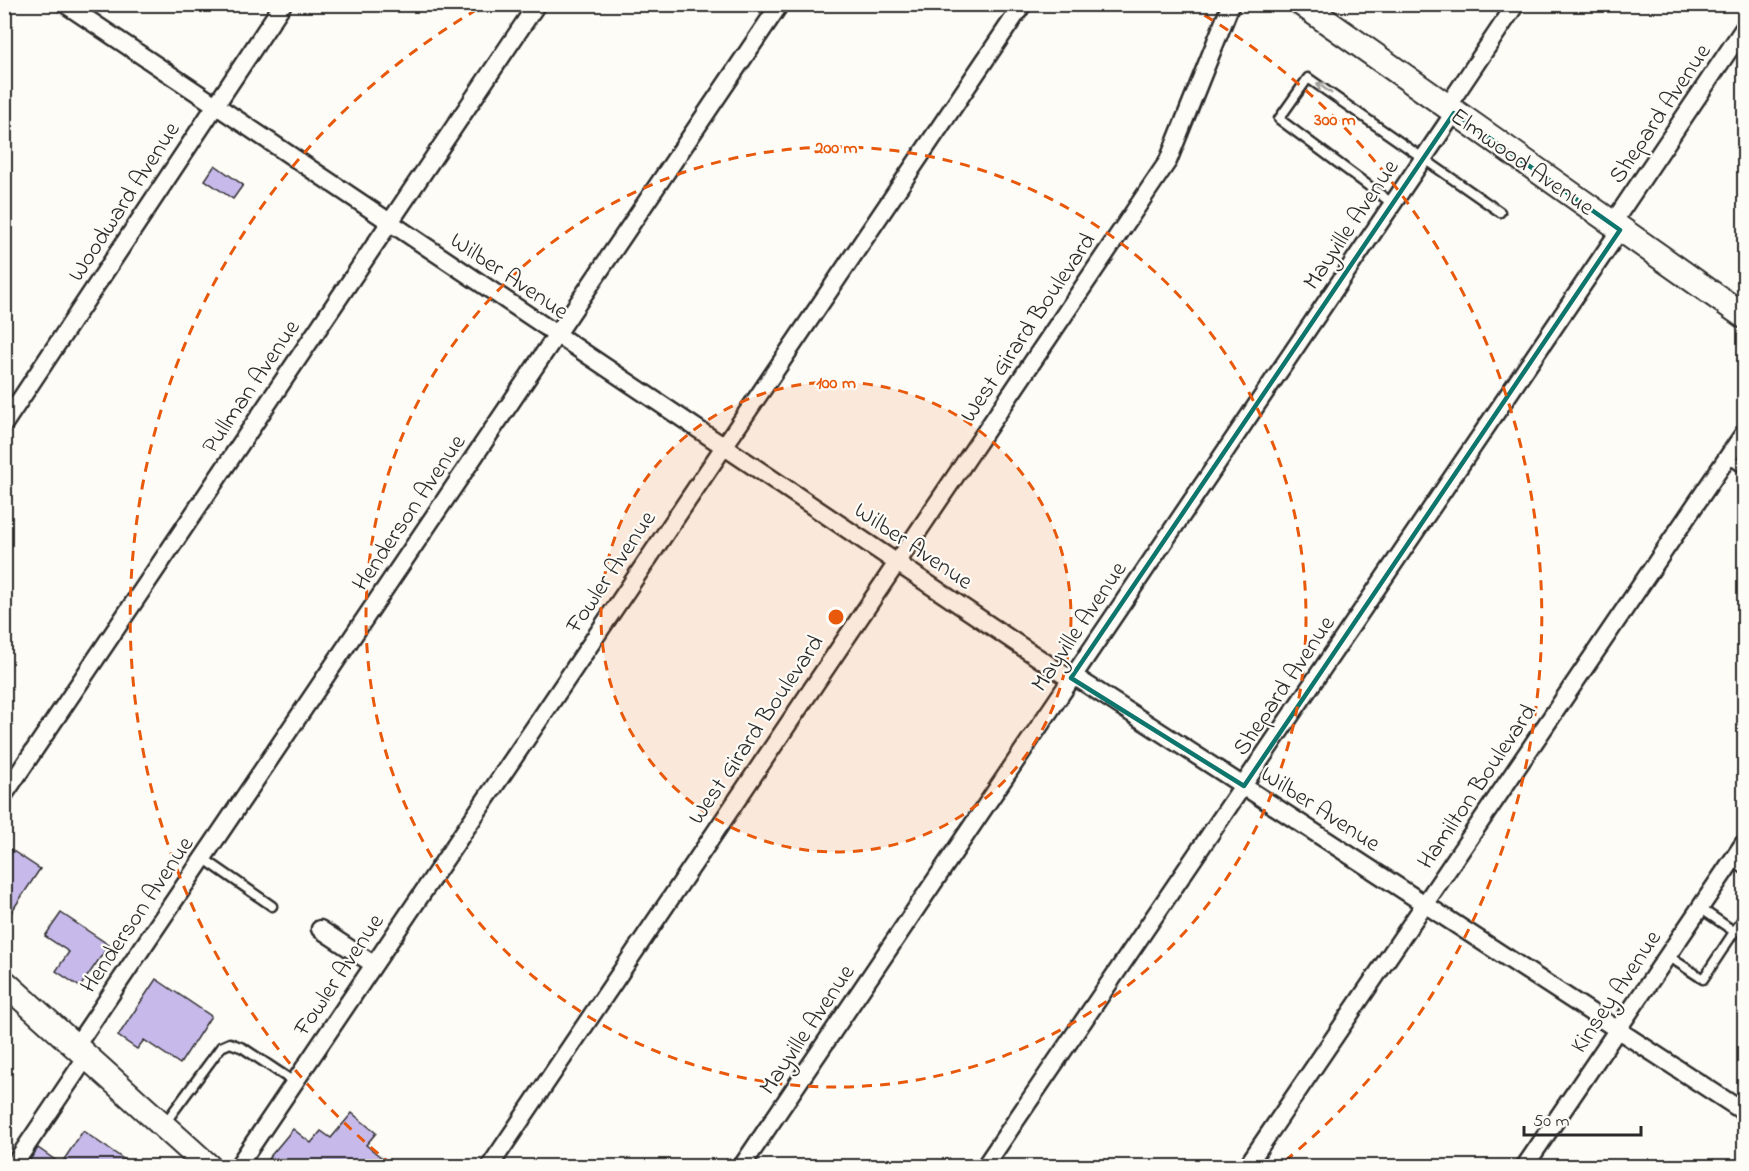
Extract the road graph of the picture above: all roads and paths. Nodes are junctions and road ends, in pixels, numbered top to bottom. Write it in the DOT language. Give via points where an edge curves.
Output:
graph roads {
  1 [pos="65,4"];
  2 [pos="283,4"];
  3 [pos="537,4"];
  4 [pos="780,4"];
  5 [pos="1023,4"];
  6 [pos="1231,4"];
  7 [pos="1302,4"];
  8 [pos="1516,4"];
  9 [pos="1744,28"];
  10 [pos="215,105"];
  11 [pos="1450,110"];
  12 [pos="1424,158"];
  13 [pos="1393,204"];
  14 [pos="1500,212"];
  15 [pos="389,222"];
  16 [pos="1616,227"];
  17 [pos="1744,316"];
  18 [pos="557,335"];
  19 [pos="4,424"];
  20 [pos="1744,433"];
  21 [pos="724,445"];
  22 [pos="1728,458"];
  23 [pos="1744,469"];
  24 [pos="897,562"];
  25 [pos="1071,678"];
  26 [pos="1244,786"];
  27 [pos="4,795"];
  28 [pos="1744,843"];
  29 [pos="203,858"];
  30 [pos="1738,864"];
  31 [pos="1425,904"];
  32 [pos="272,906"];
  33 [pos="1700,908"];
  34 [pos="1744,917"];
  35 [pos="320,929"];
  36 [pos="1735,932"];
  37 [pos="1668,956"];
  38 [pos="373,964"];
  39 [pos="4,981"];
  40 [pos="1618,1030"];
  41 [pos="81,1051"];
  42 [pos="294,1082"];
  43 [pos="1744,1112"];
  44 [pos="163,1126"];
  45 [pos="13,1167"];
  46 [pos="208,1167"];
  47 [pos="238,1167"];
  48 [pos="490,1167"];
  49 [pos="742,1167"];
  50 [pos="985,1167"];
  51 [pos="1247,1167"];
  52 [pos="1525,1167"];
  1 -- 10 [label="street, Wilber Avenue"];
  2 -- 10 [label="street, Woodward Avenue"];
  3 -- 15 [label="street, Pullman Avenue"];
  4 -- 18 [label="street, Henderson Avenue"];
  5 -- 21 [label="street, Fowler Avenue"];
  6 -- 24 [label="street, West Girard Boulevard" via="1168,161"];
  7 -- 11 [label="street, Elmwood Avenue"];
  8 -- 11 [label="street, Mayville Avenue"];
  9 -- 16 [label="street, Shepard Avenue"];
  10 -- 15 [label="street, Wilber Avenue"];
  10 -- 19 [label="street, Woodward Avenue"];
  11 -- 12 [label="street, Mayville Avenue"];
  11 -- 16 [label="street, Elmwood Avenue"];
  12 -- 13 [label="street, Mayville Avenue"];
  12 -- 13 [label="lane, one-way" via="1308,78 1279,119"];
  12 -- 14 [label="lane"];
  13 -- 25 [label="street, Mayville Avenue"];
  15 -- 18 [label="street, Wilber Avenue"];
  15 -- 27 [label="street, Pullman Avenue"];
  16 -- 17 [label="street, Elmwood Avenue"];
  16 -- 26 [label="street, Shepard Avenue"];
  18 -- 21 [label="street, Wilber Avenue"];
  18 -- 29 [label="street, Henderson Avenue"];
  20 -- 22 [label="street, Hamilton Boulevard"];
  21 -- 24 [label="street, Wilber Avenue"];
  21 -- 38 [label="street, Fowler Avenue"];
  22 -- 23 [label="lane"];
  22 -- 31 [label="street, Hamilton Boulevard"];
  24 -- 25 [label="street, Wilber Avenue"];
  24 -- 48 [label="street, West Girard Boulevard"];
  25 -- 26 [label="street, Wilber Avenue" via="1080,680"];
  25 -- 49 [label="street, Mayville Avenue"];
  26 -- 31 [label="street, Wilber Avenue"];
  26 -- 50 [label="street, Shepard Avenue"];
  28 -- 30 [label="street, Kinsey Avenue"];
  29 -- 32 [label="lane"];
  29 -- 41 [label="street, Henderson Avenue"];
  30 -- 33 [label="street, Kinsey Avenue"];
  31 -- 40 [label="street, Wilber Avenue"];
  31 -- 51 [label="street, Hamilton Boulevard"];
  33 -- 36 [label="lane"];
  33 -- 37 [label="street, Kinsey Avenue"];
  34 -- 36 [label="lane"];
  35 -- 38 [label="street"];
  36 -- 37 [label="lane" via="1703,979"];
  37 -- 40 [label="street, Kinsey Avenue"];
  38 -- 42 [label="street, Fowler Avenue"];
  39 -- 41 [label="street"];
  40 -- 43 [label="street, Wilber Avenue"];
  40 -- 52 [label="street, Kinsey Avenue"];
  41 -- 44 [label="street"];
  41 -- 45 [label="street, Henderson Avenue"];
  42 -- 44 [label="lane" via="230,1043 221,1047"];
  42 -- 47 [label="street, Fowler Avenue"];
  44 -- 46 [label="street"];
}
